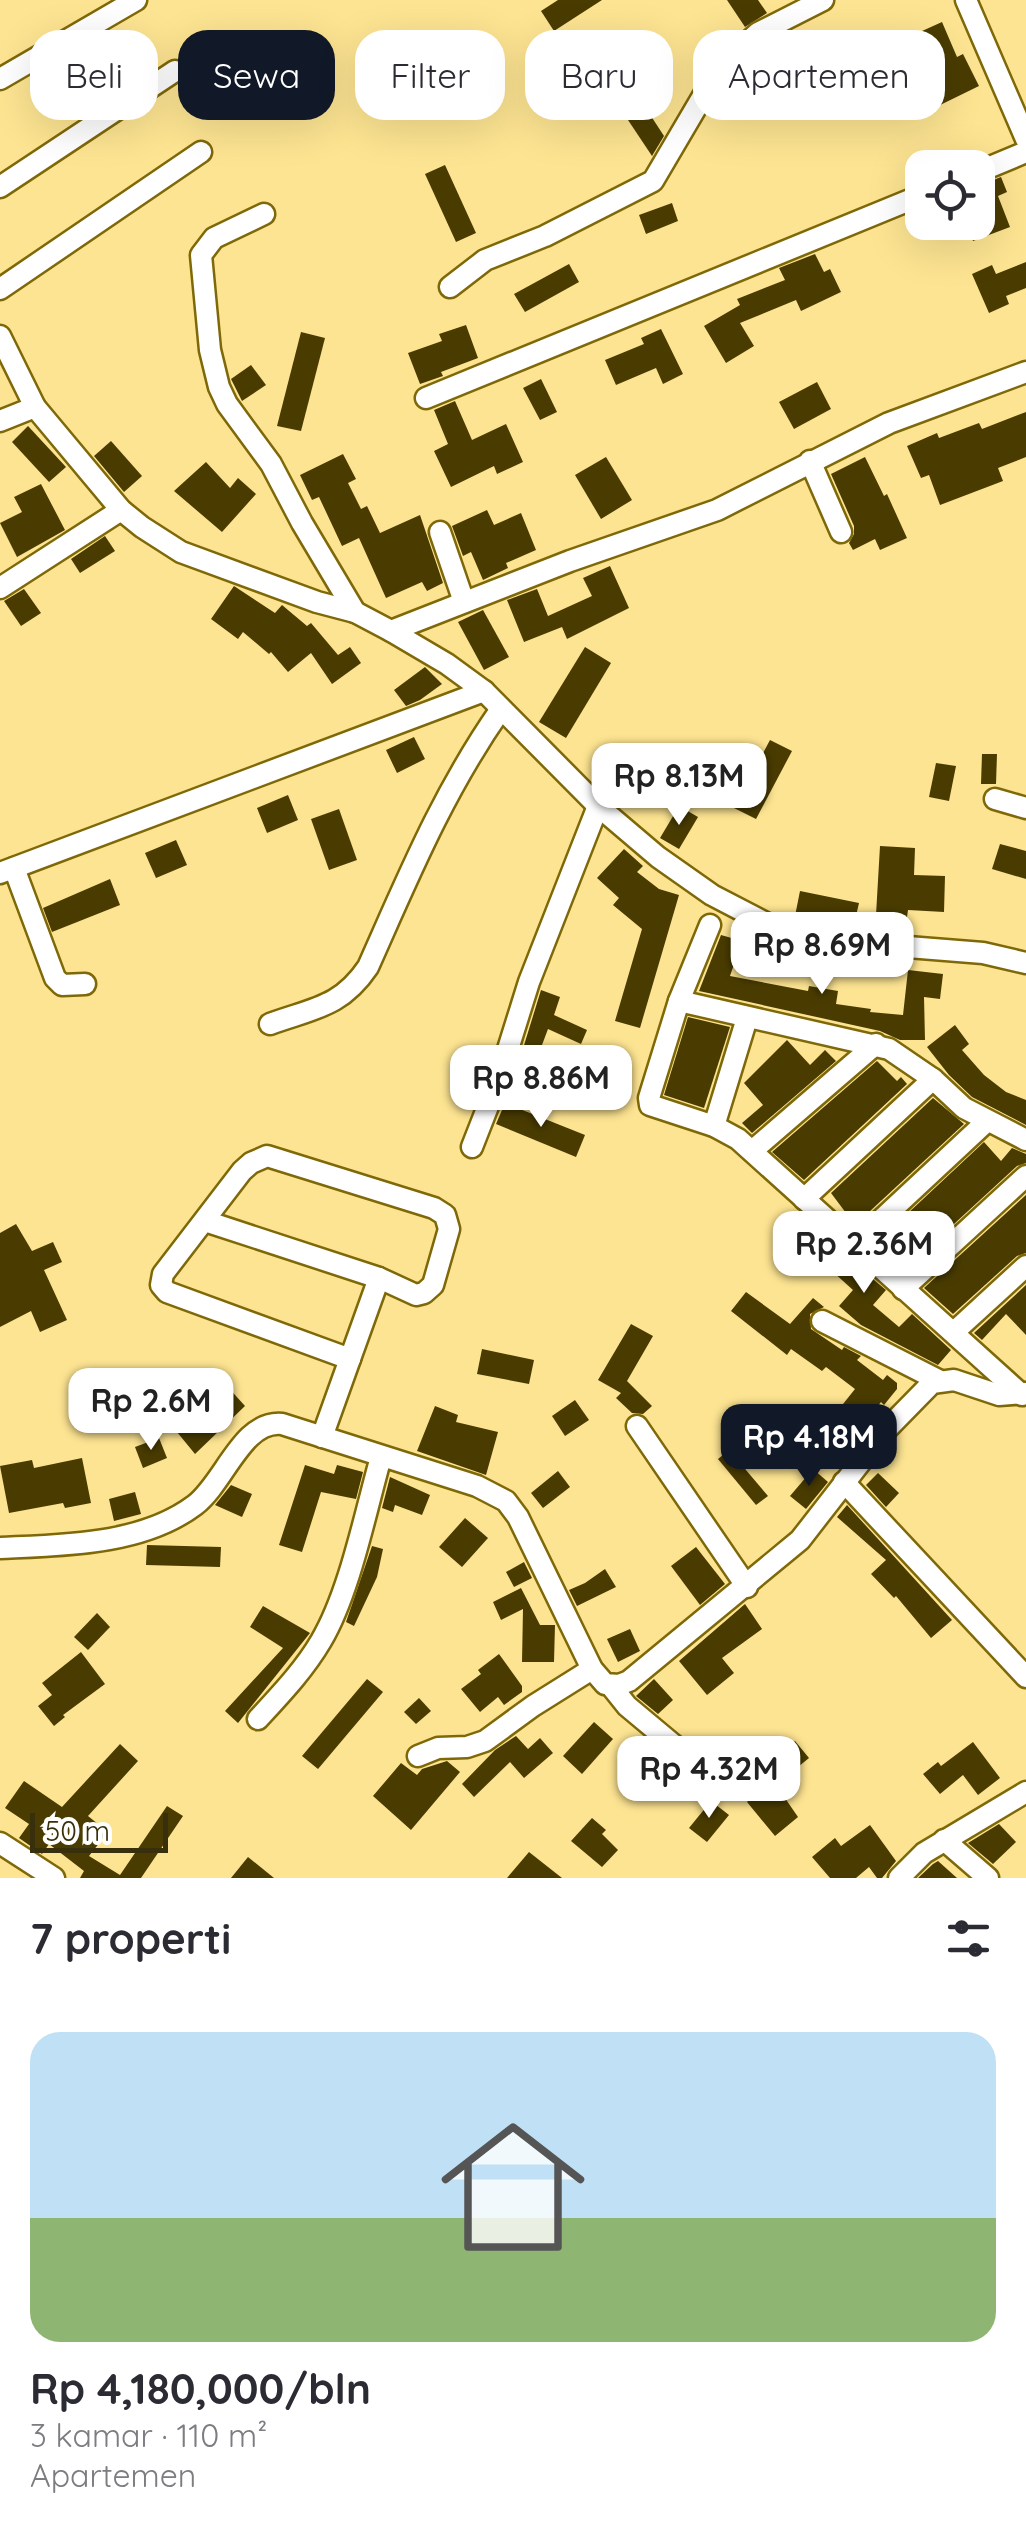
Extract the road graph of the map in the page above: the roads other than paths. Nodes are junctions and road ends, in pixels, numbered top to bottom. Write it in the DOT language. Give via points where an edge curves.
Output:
graph roads {
  1 [pos="136,0"];
  2 [pos="823,0"];
  3 [pos="966,0"];
  4 [pos="175,71"];
  5 [pos="0,79"];
  6 [pos="1026,140"];
  7 [pos="201,152"];
  8 [pos="1026,152"];
  9 [pos="995,165"];
  10 [pos="0,186"];
  11 [pos="905,202"];
  12 [pos="264,214"];
  13 [pos="450,286"];
  14 [pos="0,289"];
  15 [pos="0,336"];
  16 [pos="1026,372"];
  17 [pos="426,398"];
  18 [pos="35,407"];
  19 [pos="0,422"];
  20 [pos="810,461"];
  21 [pos="121,510"];
  22 [pos="440,532"];
  23 [pos="841,532"];
  24 [pos="0,588"];
  25 [pos="464,602"];
  26 [pos="355,612"];
  27 [pos="391,631"];
  28 [pos="484,691"];
  29 [pos="501,708"];
  30 [pos="995,799"];
  31 [pos="598,806"];
  32 [pos="1026,808"];
  33 [pos="7,871"];
  34 [pos="710,925"];
  35 [pos="1026,962"];
  36 [pos="85,984"];
  37 [pos="680,1001"];
  38 [pos="747,1018"];
  39 [pos="270,1024"];
  40 [pos="876,1044"];
  41 [pos="933,1079"];
  42 [pos="986,1122"];
  43 [pos="714,1126"];
  44 [pos="1026,1140"];
  45 [pos="472,1146"];
  46 [pos="752,1151"];
  47 [pos="1026,1176"];
  48 [pos="804,1199"];
  49 [pos="204,1221"];
  50 [pos="854,1245"];
  51 [pos="1026,1266"];
  52 [pos="379,1278"];
  53 [pos="903,1289"];
  54 [pos="822,1322"];
  55 [pos="954,1332"];
  56 [pos="350,1359"];
  57 [pos="938,1380"];
  58 [pos="1024,1394"];
  59 [pos="638,1426"];
  60 [pos="322,1437"];
  61 [pos="381,1458"];
  62 [pos="844,1482"];
  63 [pos="0,1548"];
  64 [pos="747,1586"];
  65 [pos="592,1670"];
  66 [pos="1026,1677"];
  67 [pos="611,1686"];
  68 [pos="258,1719"];
  69 [pos="418,1756"];
  70 [pos="712,1777"];
  71 [pos="1026,1792"];
  72 [pos="944,1840"];
  73 [pos="0,1842"];
  74 [pos="29,1872"];
  75 [pos="54,1878"];
  76 [pos="900,1878"];
  77 [pos="988,1878"];
  1 -- 5 [label="street"];
  2 -- 13 [label="street" via="758,34 720,66 653,181 485,260"];
  3 -- 6 [label="street"];
  4 -- 10 [label="street"];
  7 -- 14 [label="street"];
  8 -- 9 [label="street"];
  11 -- 17 [label="street"];
  12 -- 26 [label="street" via="214,238 201,255 218,386 272,464"];
  15 -- 18 [label="street"];
  16 -- 20 [label="street"];
  18 -- 19 [label="street"];
  18 -- 21 [label="street"];
  20 -- 23 [label="street"];
  20 -- 25 [label="street" via="716,510"];
  21 -- 24 [label="street"];
  21 -- 26 [label="street" via="181,552"];
  22 -- 25 [label="street"];
  25 -- 27 [label="street"];
  26 -- 27 [label="street"];
  27 -- 28 [label="street"];
  28 -- 29 [label="street"];
  28 -- 33 [label="street"];
  29 -- 31 [label="street"];
  29 -- 39 [label="street" via="428,828 355,986 344,997"];
  30 -- 32 [label="street"];
  31 -- 35 [label="street" via="712,895 785,933"];
  31 -- 45 [label="street"];
  33 -- 36 [label="street" via="55,978 62,985"];
  34 -- 37 [label="street"];
  37 -- 38 [label="street"];
  37 -- 43 [label="street" via="650,1105"];
  38 -- 40 [label="street"];
  38 -- 43 [label="street"];
  40 -- 41 [label="street"];
  40 -- 46 [label="street"];
  41 -- 42 [label="street"];
  41 -- 48 [label="street"];
  42 -- 44 [label="street"];
  42 -- 50 [label="street"];
  43 -- 46 [label="street"];
  46 -- 48 [label="street"];
  47 -- 53 [label="street"];
  48 -- 50 [label="street"];
  49 -- 52 [label="street"];
  49 -- 52 [label="street" via="242,1171 267,1156 445,1215 449,1229 429,1290 407,1293"];
  49 -- 56 [label="street" via="163,1274 163,1290"];
  50 -- 53 [label="street"];
  51 -- 55 [label="street"];
  52 -- 56 [label="street"];
  53 -- 55 [label="street"];
  54 -- 57 [label="street"];
  55 -- 58 [label="street"];
  56 -- 60 [label="street"];
  57 -- 58 [label="street" via="999,1395"];
  57 -- 62 [label="street"];
  59 -- 64 [label="street"];
  60 -- 61 [label="street"];
  60 -- 63 [label="street" via="265,1424 246,1439 210,1492 177,1516 73,1545"];
  61 -- 65 [label="street" via="477,1486 506,1502"];
  61 -- 68 [label="street" via="322,1638"];
  62 -- 64 [label="street" via="800,1540"];
  62 -- 66 [label="street"];
  64 -- 67 [label="street" via="629,1681"];
  65 -- 67 [label="street"];
  65 -- 69 [label="street" via="485,1742"];
  67 -- 70 [label="street"];
  71 -- 72 [label="street"];
  72 -- 76 [label="street"];
  72 -- 77 [label="street"];
  73 -- 74 [label="street"];
  74 -- 75 [label="street"];
}
